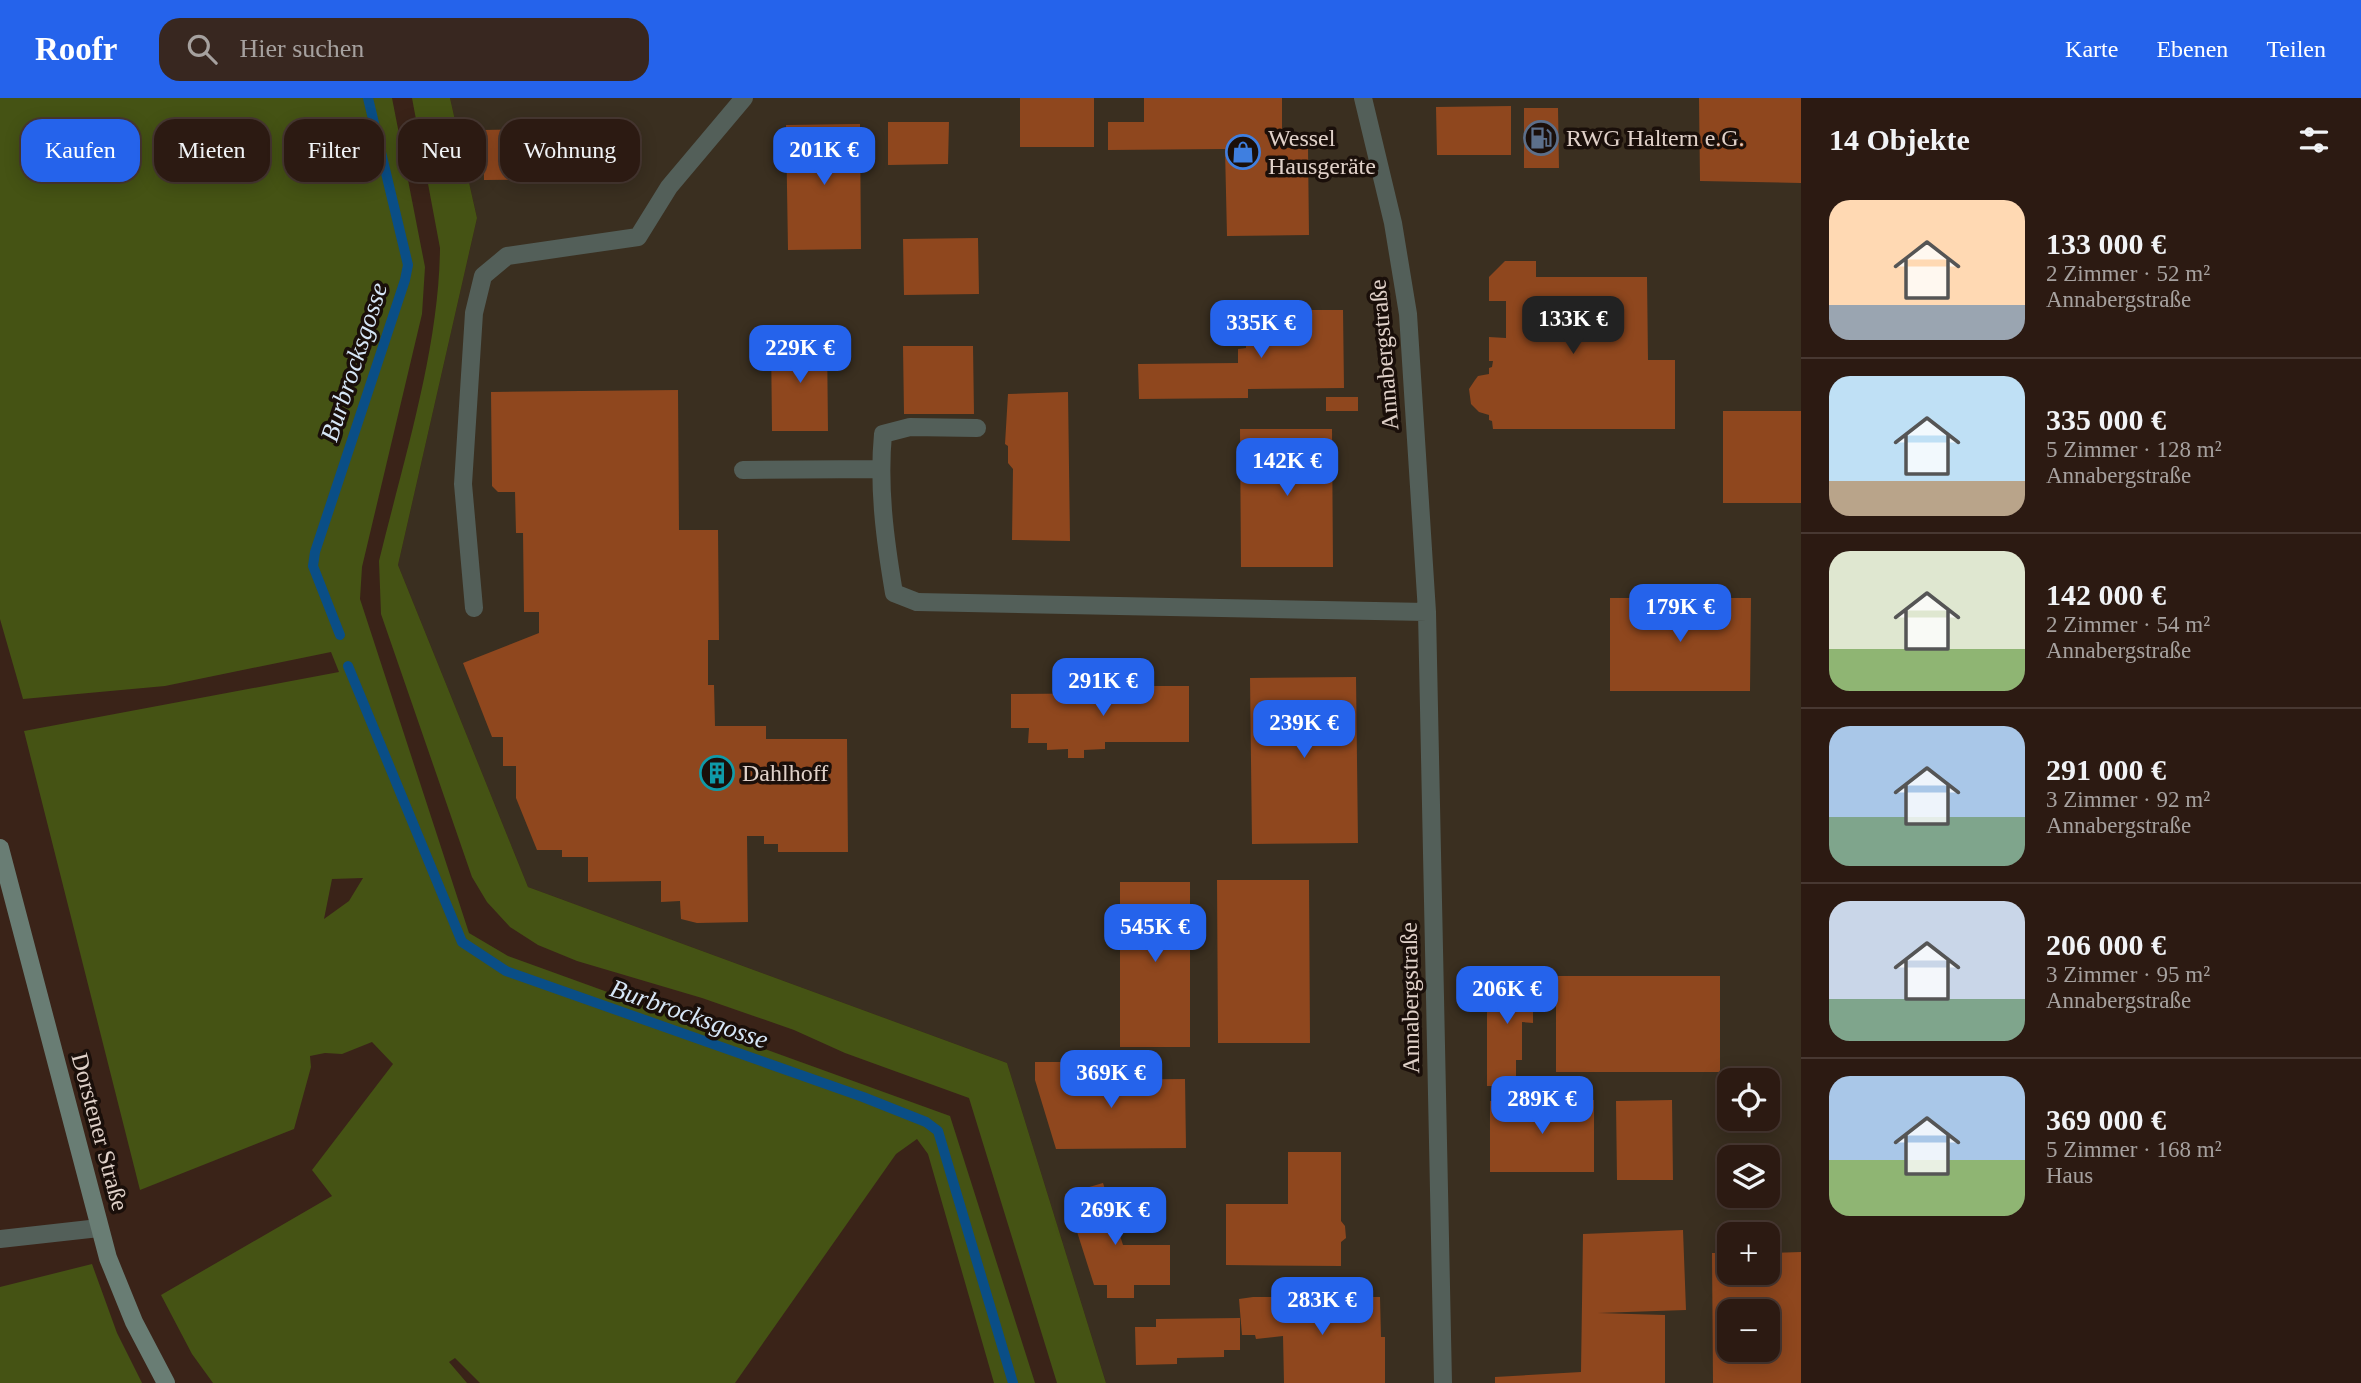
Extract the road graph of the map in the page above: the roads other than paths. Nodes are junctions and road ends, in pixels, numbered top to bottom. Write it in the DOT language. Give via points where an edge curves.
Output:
graph roads {
  1 [pos="744,98"];
  2 [pos="1363,98"];
  3 [pos="977,428"];
  4 [pos="880,469"];
  5 [pos="743,470"];
  6 [pos="474,608"];
  7 [pos="1427,612"];
  8 [pos="0,848"];
  9 [pos="5,886"];
  10 [pos="99,1228"];
  11 [pos="0,1239"];
  12 [pos="166,1383"];
  13 [pos="1443,1383"];
  1 -- 6 [label="street" via="669,187 638,237 507,256 483,276 474,313 463,484"];
  2 -- 7 [label="street, Annabergstraße" via="1394,223 1408,314"];
  3 -- 4 [label="street" via="910,428 883,434"];
  4 -- 5 [label="street"];
  4 -- 7 [label="street" via="894,593 917,603"];
  7 -- 13 [label="street, Annabergstraße"];
  8 -- 9 [label="main road, Dorstener Straße"];
  9 -- 10 [label="main road, Dorstener Straße"];
  10 -- 11 [label="street"];
  10 -- 12 [label="main road, Dorstener Straße" via="134,1322"];
}
